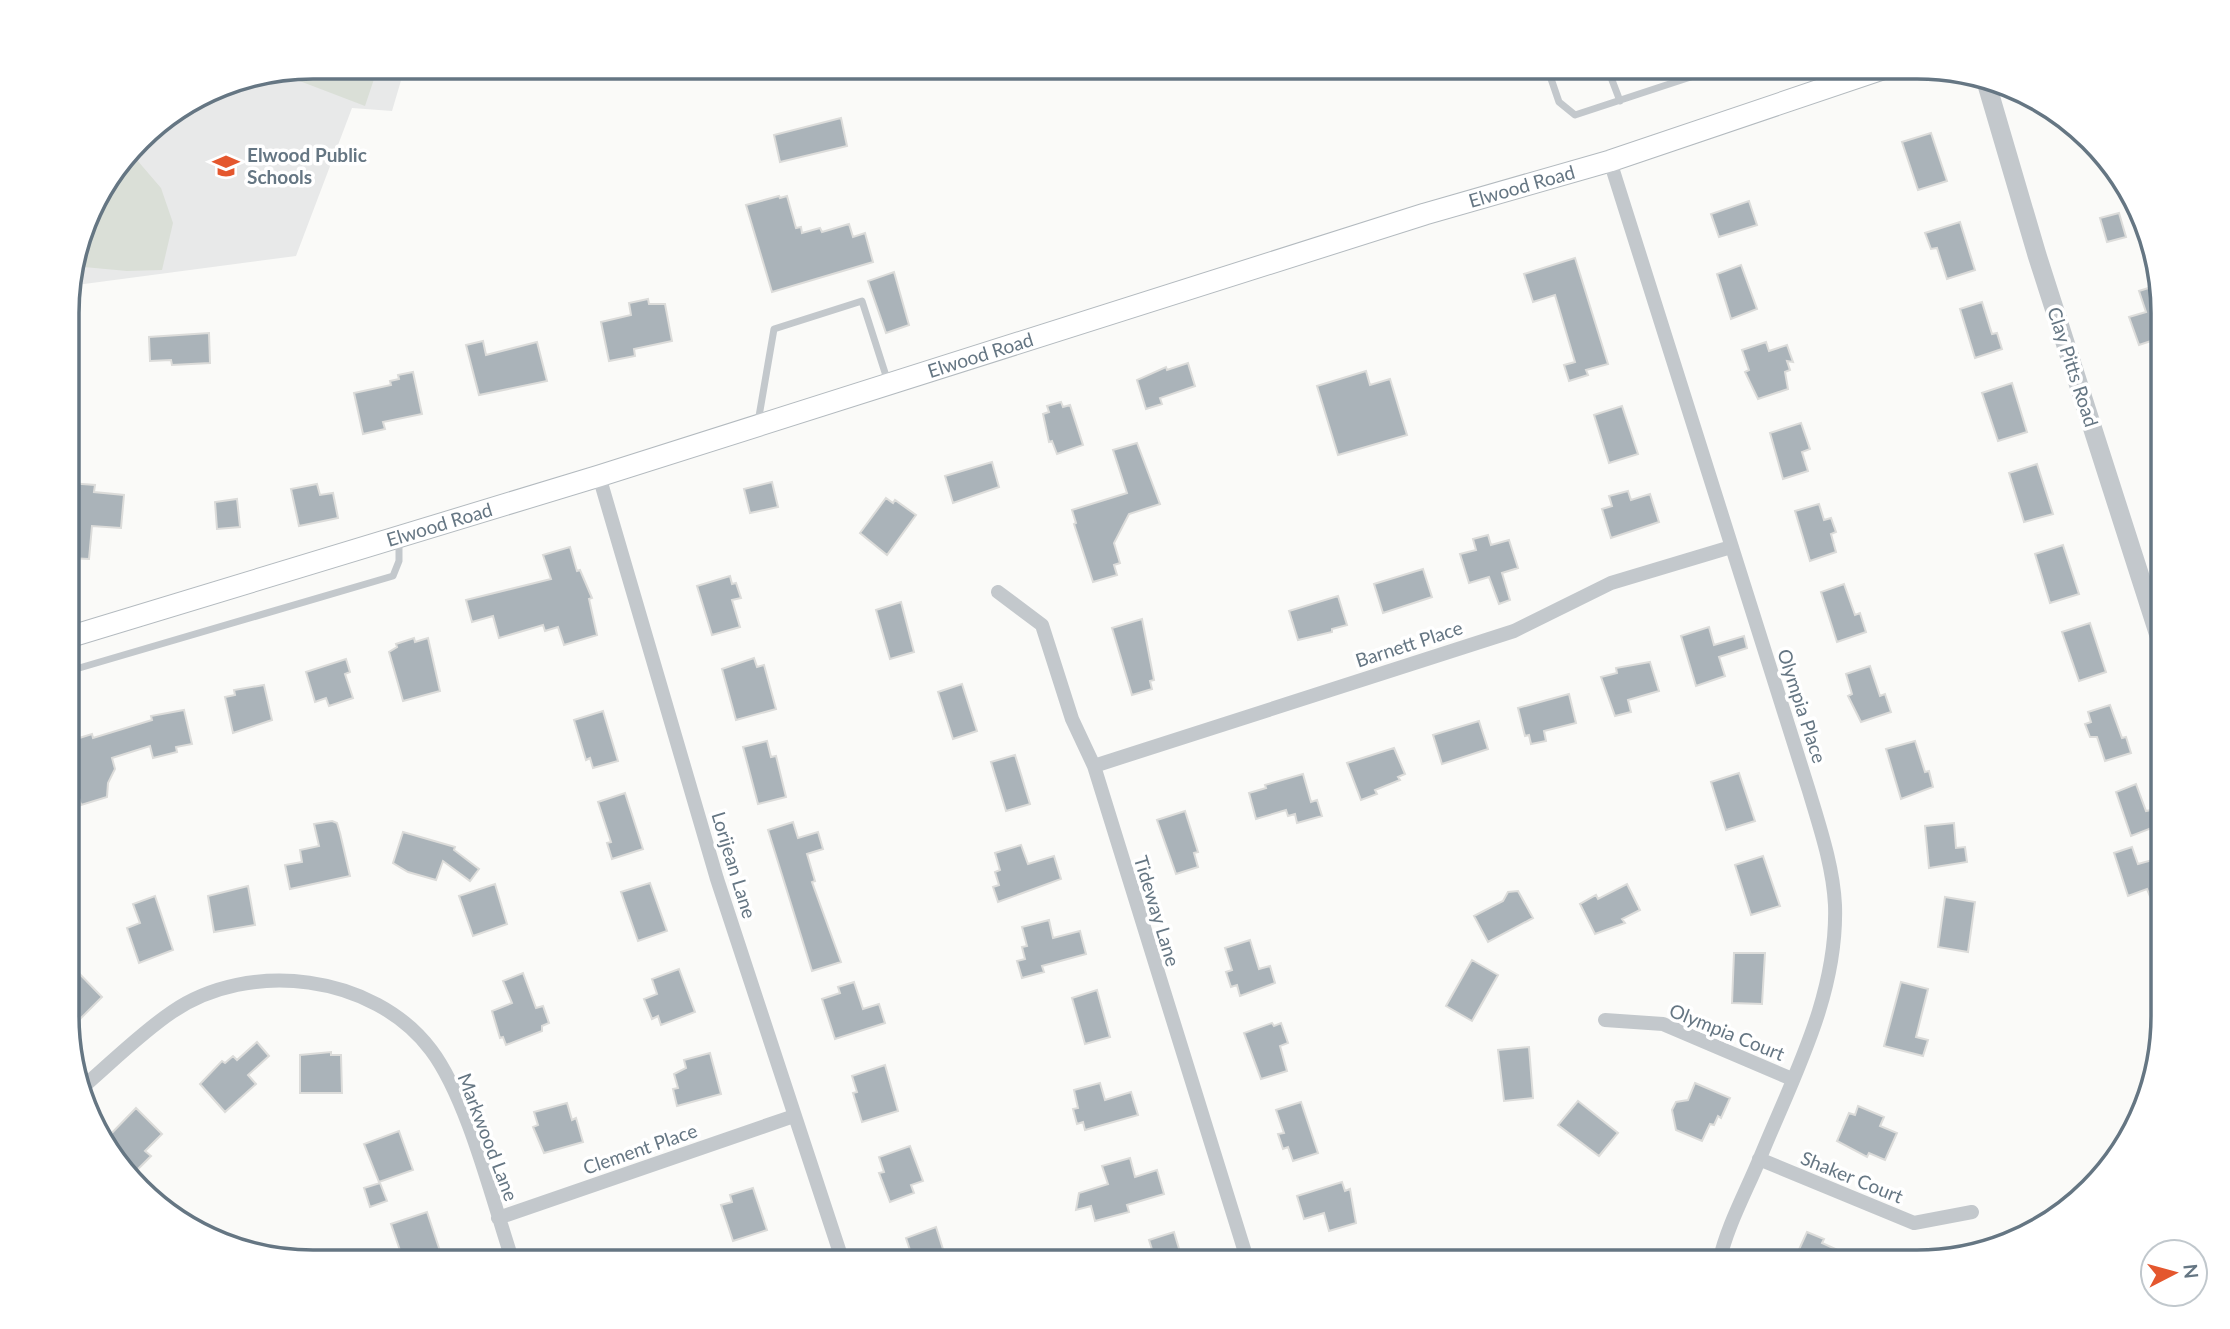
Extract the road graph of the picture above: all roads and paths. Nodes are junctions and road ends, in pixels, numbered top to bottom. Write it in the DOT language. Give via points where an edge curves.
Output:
graph roads {
  1 [pos="1551,79"];
  2 [pos="1612,79"];
  3 [pos="1683,79"];
  4 [pos="1840,79"];
  5 [pos="1989,91"];
  6 [pos="1620,101"];
  7 [pos="1610,160"];
  8 [pos="889,385"];
  9 [pos="757,426"];
  10 [pos="599,476"];
  11 [pos="399,537"];
  12 [pos="1731,547"];
  13 [pos="998,592"];
  14 [pos="2151,610"];
  15 [pos="79,635"];
  16 [pos="79,668"];
  17 [pos="1094,766"];
  18 [pos="1605,1020"];
  19 [pos="1792,1079"];
  20 [pos="89,1082"];
  21 [pos="794,1115"];
  22 [pos="1759,1159"];
  23 [pos="1972,1212"];
  24 [pos="498,1218"];
  25 [pos="509,1250"];
  26 [pos="839,1250"];
  27 [pos="1244,1250"];
  28 [pos="1724,1250"];
  1 -- 6 [label="lane" via="1559,102 1575,115"];
  2 -- 6 [label="lane"];
  3 -- 6 [label="lane"];
  4 -- 7 [label="main road, Elwood Road"];
  5 -- 14 [label="street, Clay Pitts Road"];
  7 -- 8 [label="main road, Elwood Road" via="1425,214"];
  7 -- 12 [label="street, Olympia Place"];
  8 -- 9 [label="main road, Elwood Road"];
  8 -- 9 [label="lane" via="862,301 774,329"];
  9 -- 10 [label="main road, Elwood Road"];
  10 -- 11 [label="main road, Elwood Road"];
  10 -- 21 [label="street, Lorijean Lane" via="717,879"];
  11 -- 15 [label="main road, Elwood Road"];
  11 -- 16 [label="lane" via="399,561 393,576"];
  12 -- 17 [label="street, Barnett Place" via="1611,583 1514,631"];
  12 -- 19 [label="street, Olympia Place" via="1827,855 1835,904 1826,989"];
  13 -- 17 [label="street, Tideway Lane" via="1041,625 1072,719"];
  17 -- 27 [label="street, Tideway Lane"];
  18 -- 19 [label="street, Olympia Court" via="1663,1024"];
  19 -- 22 [label="street, Olympia Place"];
  20 -- 24 [label="street, Markwood Lane" via="173,1011 214,990 257,981 303,981 360,996 397,1018 431,1050 453,1091"];
  21 -- 24 [label="street, Clement Place"];
  21 -- 26 [label="street, Lorijean Lane"];
  22 -- 23 [label="street, Shaker Court" via="1914,1223"];
  22 -- 28 [label="street, Olympia Place"];
  24 -- 25 [label="street, Markwood Lane"];
}
